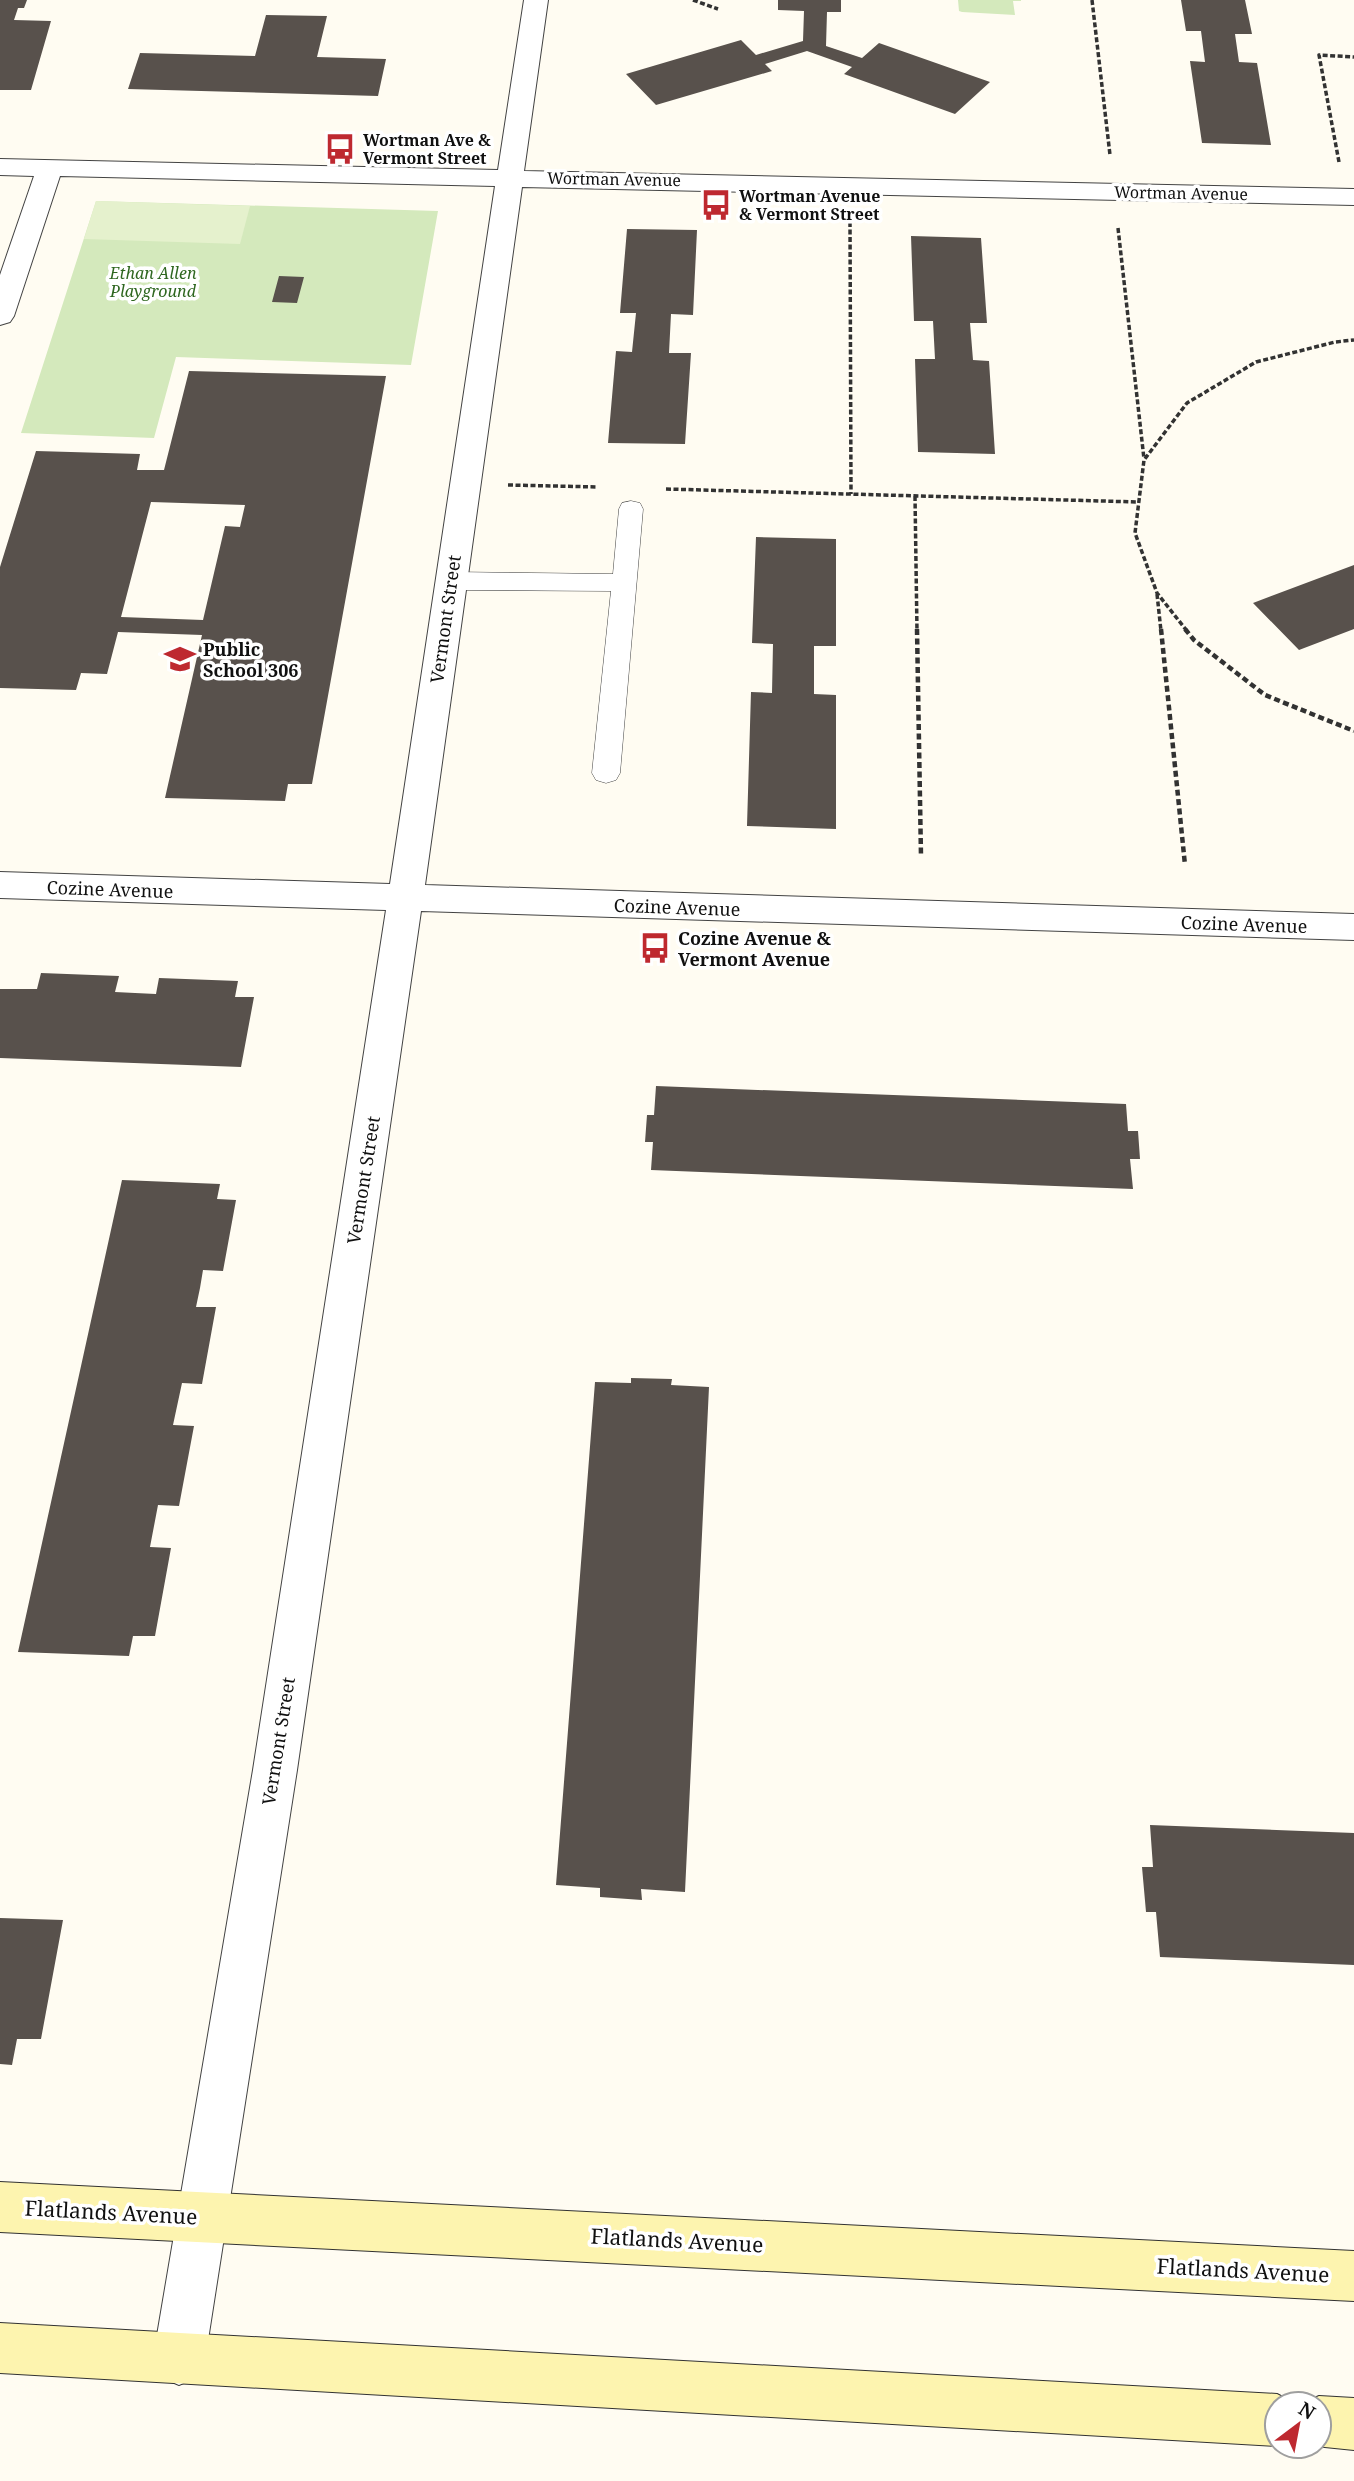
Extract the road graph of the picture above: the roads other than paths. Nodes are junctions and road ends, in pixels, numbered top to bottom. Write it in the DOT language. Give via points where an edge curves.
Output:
graph roads {
  1 [pos="536,0"];
  2 [pos="0,167"];
  3 [pos="50,168"];
  4 [pos="510,177"];
  5 [pos="1354,197"];
  6 [pos="0,316"];
  7 [pos="631,509"];
  8 [pos="451,581"];
  9 [pos="625,583"];
  10 [pos="606,772"];
  11 [pos="0,885"];
  12 [pos="405,899"];
  13 [pos="1354,927"];
  14 [pos="0,2207"];
  15 [pos="204,2216"];
  16 [pos="1354,2276"];
  17 [pos="0,2348"];
  18 [pos="179,2359"];
  19 [pos="1263,2419"];
  20 [pos="1333,2423"];
  21 [pos="1354,2424"];
  1 -- 4 [label="street, Vermont Street"];
  2 -- 3 [label="street, Wortman Avenue"];
  3 -- 4 [label="street, Wortman Avenue"];
  3 -- 6 [label="street"];
  4 -- 5 [label="street, Wortman Avenue"];
  4 -- 8 [label="street, Vermont Street"];
  7 -- 9 [label="lane"];
  8 -- 9 [label="lane"];
  8 -- 12 [label="street, Vermont Street"];
  9 -- 10 [label="lane"];
  11 -- 12 [label="street, Cozine Avenue"];
  12 -- 13 [label="street, Cozine Avenue"];
  12 -- 15 [label="street, Vermont Street"];
  14 -- 15 [label="main road, Flatlands Avenue"];
  15 -- 16 [label="main road, Flatlands Avenue"];
  15 -- 18 [label="street, Vermont Street"];
  17 -- 18 [label="main road"];
  18 -- 19 [label="main road"];
  20 -- 21 [label="main road"];
}
